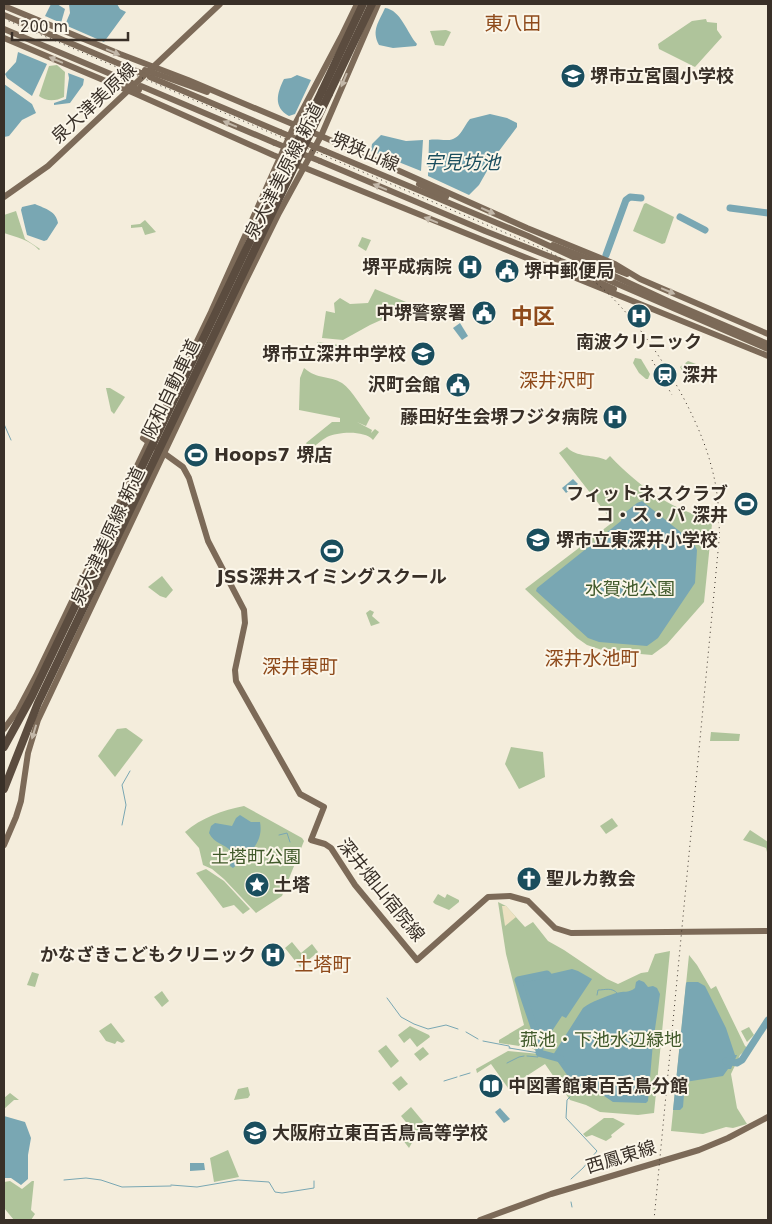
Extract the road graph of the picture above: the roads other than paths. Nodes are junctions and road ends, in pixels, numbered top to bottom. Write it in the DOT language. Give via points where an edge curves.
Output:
graph roads {
  1 [pos="220,4"];
  2 [pos="357,4"];
  3 [pos="363,4"];
  4 [pos="372,4"];
  5 [pos="378,4"];
  6 [pos="4,6"];
  7 [pos="4,15"];
  8 [pos="4,29"];
  9 [pos="4,38"];
  10 [pos="153,72"];
  11 [pos="130,86"];
  12 [pos="140,88"];
  13 [pos="294,126"];
  14 [pos="321,136"];
  15 [pos="358,153"];
  16 [pos="270,154"];
  17 [pos="280,157"];
  18 [pos="305,167"];
  19 [pos="4,197"];
  20 [pos="490,220"];
  21 [pos="528,236"];
  22 [pos="508,240"];
  23 [pos="640,279"];
  24 [pos="669,304"];
  25 [pos="660,311"];
  26 [pos="768,334"];
  27 [pos="768,344"];
  28 [pos="768,349"];
  29 [pos="768,356"];
  30 [pos="146,440"];
  31 [pos="164,453"];
  32 [pos="4,729"];
  33 [pos="4,747"];
  34 [pos="4,789"];
  35 [pos="4,845"];
  36 [pos="768,931"];
  37 [pos="768,1117"];
  38 [pos="480,1220"];
  1 -- 10 [label="main road, 泉大津美原線"];
  2 -- 13 [label="main road, 泉大津美原線 新道"];
  3 -- 33 [label="highway, 阪和自動車道, bridge" via="32,696"];
  4 -- 34 [label="highway, 阪和自動車道, bridge" via="38,703"];
  5 -- 14 [label="main road, 泉大津美原線 新道, one-way"];
  6 -- 10 [label="main road, one-way"];
  7 -- 10 [label="main road, 堺狭山線" via="101,56"];
  8 -- 11 [label="main road, 堺狭山線" via="102,70"];
  11 -- 9 [label="main road, one-way"];
  10 -- 11 [label="main road, 泉大津美原線"];
  10 -- 13 [label="main road"];
  10 -- 20 [label="main road, 堺狭山線, bridge" via="280,132"];
  11 -- 12 [label="main road, 堺狭山線"];
  11 -- 16 [label="main road"];
  11 -- 19 [label="main road, 泉大津美原線" via="48,166"];
  12 -- 16 [label="main road" via="260,146"];
  22 -- 12 [label="main road, 堺狭山線, one-way, bridge"];
  13 -- 14 [label="main road"];
  13 -- 17 [label="main road, 泉大津美原線 新道"];
  14 -- 15 [label="main road"];
  14 -- 18 [label="main road, 泉大津美原線 新道"];
  15 -- 20 [label="main road"];
  15 -- 23 [label="main road, one-way" via="615,264"];
  16 -- 17 [label="main road"];
  17 -- 18 [label="main road"];
  17 -- 30 [label="main road, 泉大津美原線 新道" via="211,312"];
  25 -- 18 [label="main road, one-way"];
  18 -- 31 [label="main road, 泉大津美原線 新道" via="279,213"];
  20 -- 21 [label="main road, 堺狭山線"];
  21 -- 23 [label="main road"];
  21 -- 24 [label="main road, 堺狭山線"];
  22 -- 24 [label="main road, 堺狭山線"];
  22 -- 25 [label="main road"];
  23 -- 26 [label="main road, one-way"];
  24 -- 27 [label="main road, 堺狭山線"];
  24 -- 28 [label="main road, 堺狭山線"];
  25 -- 29 [label="main road"];
  30 -- 31 [label="main road, 深井畑山宿院線"];
  30 -- 32 [label="main road, 泉大津美原線 新道" via="26,697"];
  31 -- 35 [label="main road, 泉大津美原線 新道, one-way" via="38,720 28,753 21,800"];
  31 -- 36 [label="main road, 深井畑山宿院線" via="183,467 189,478 208,541 244,610 236,681 300,794 324,807 311,840 331,848 360,892 417,960 488,897 510,896 528,901 555,928 571,933"];
  37 -- 38 [label="main road, 西鳳東線" via="699,1150 544,1196"];
}
